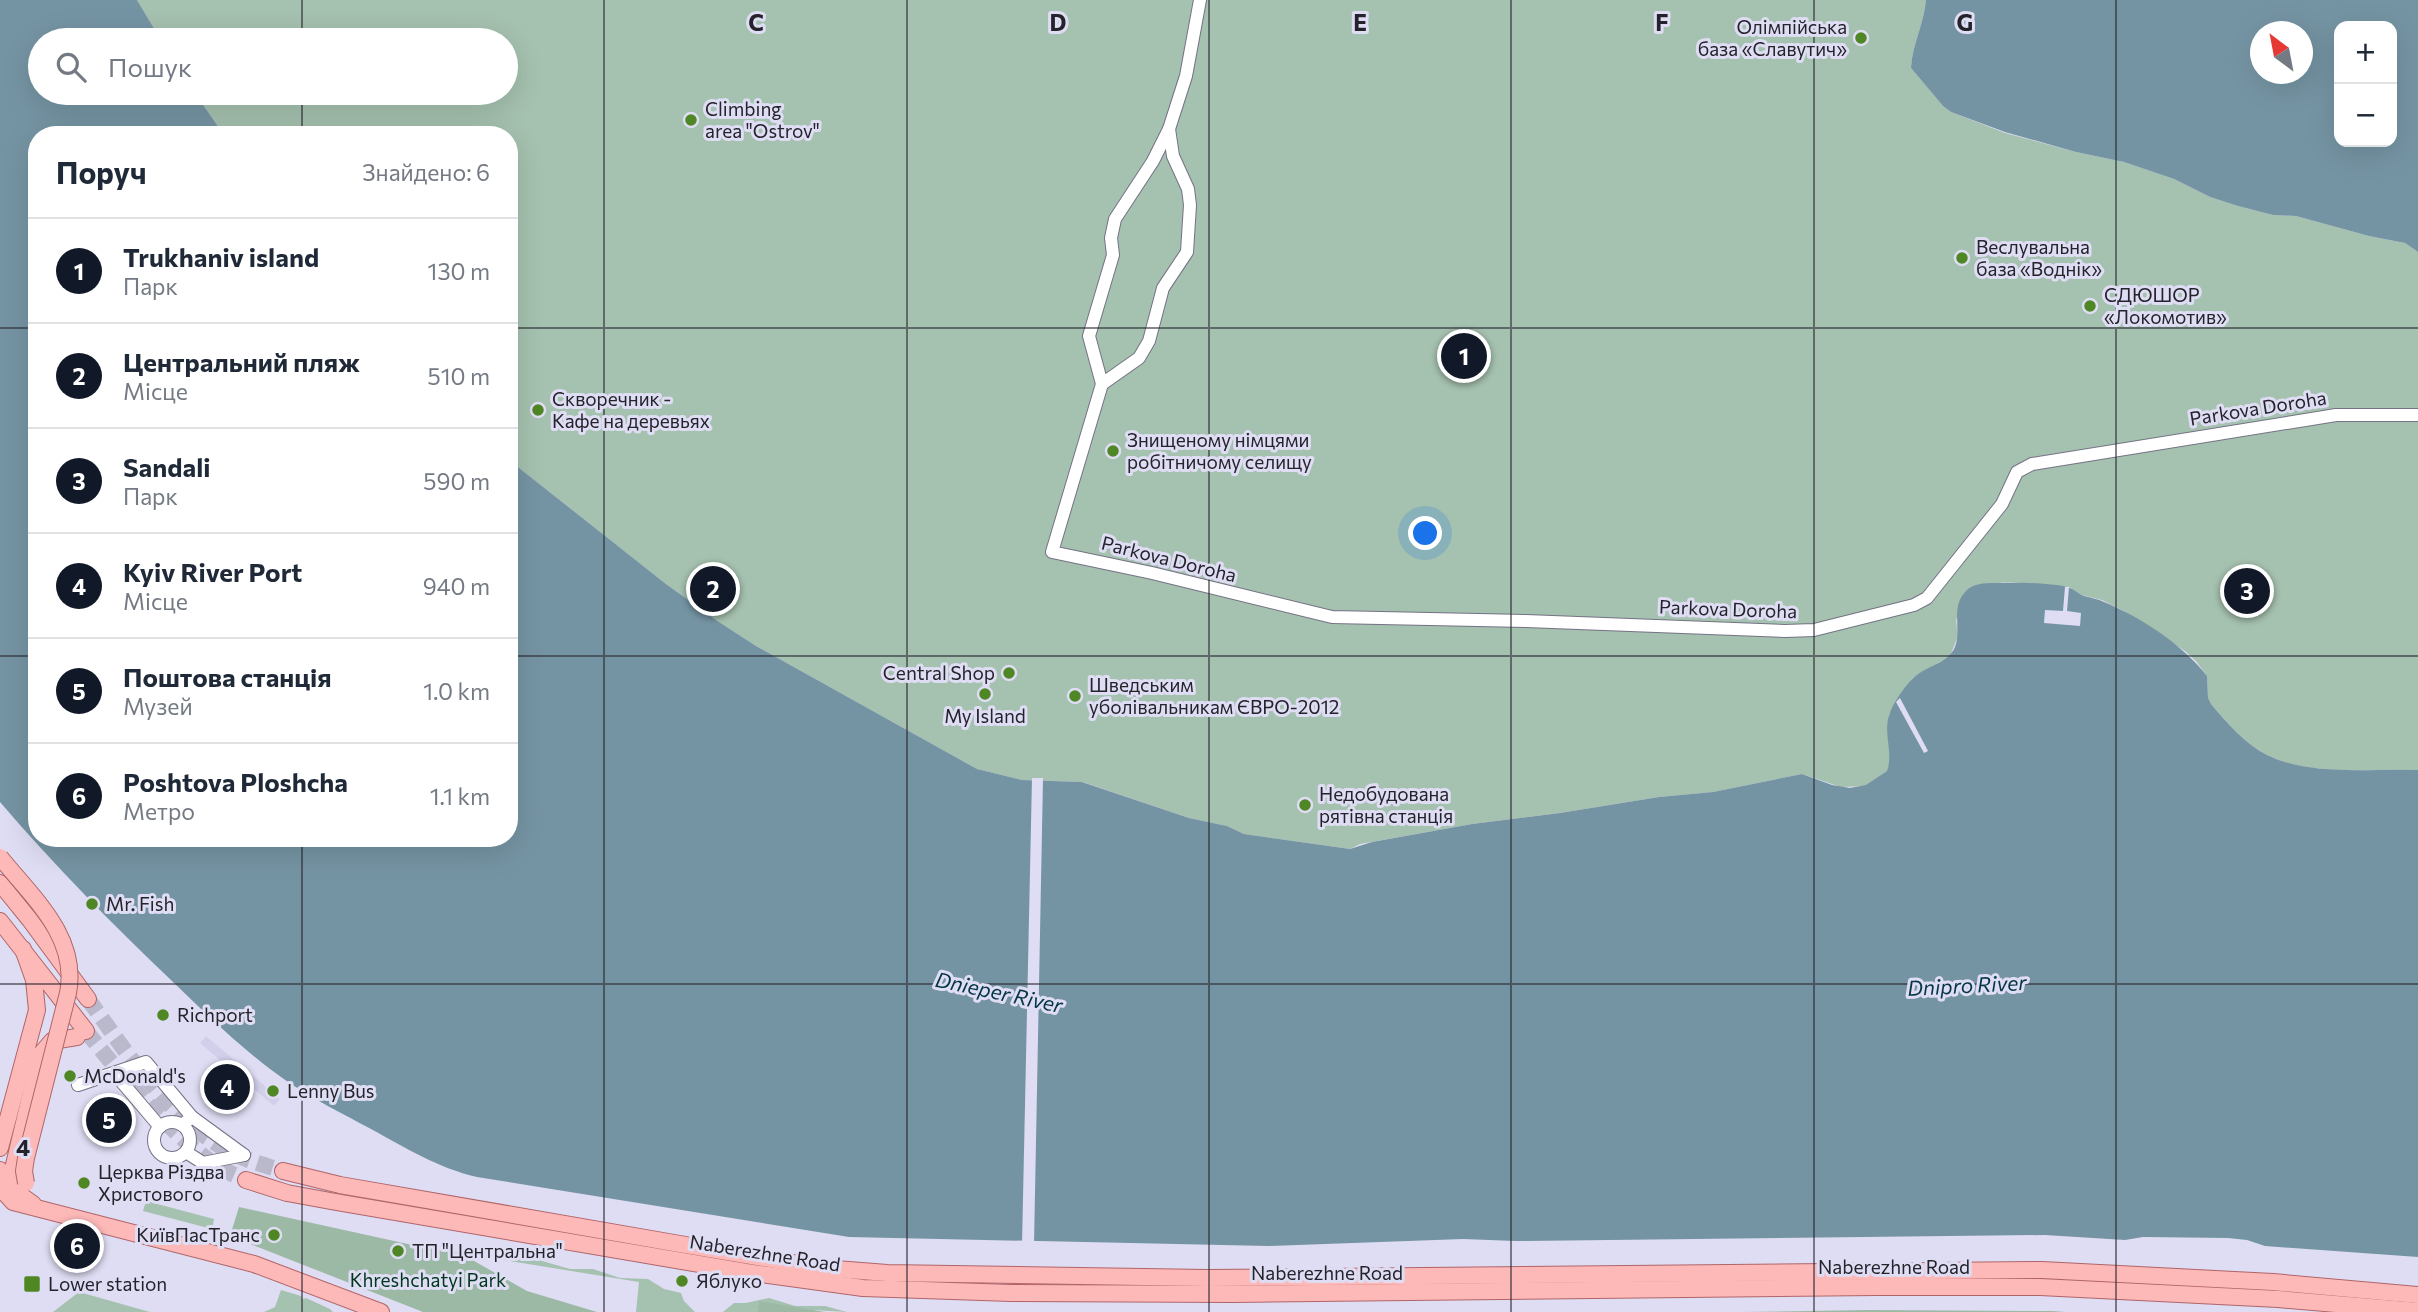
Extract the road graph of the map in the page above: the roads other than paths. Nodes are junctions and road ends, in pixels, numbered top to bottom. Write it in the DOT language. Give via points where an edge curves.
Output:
graph roads {
  1 [pos="1200,0"];
  2 [pos="1169,129"];
  3 [pos="1102,384"];
  4 [pos="2418,415"];
  5 [pos="0,857"];
  6 [pos="0,883"];
  7 [pos="0,921"];
  8 [pos="23,950"];
  9 [pos="89,999"];
  10 [pos="115,1074"];
  11 [pos="78,1085"];
  12 [pos="187,1121"];
  13 [pos="160,1127"];
  14 [pos="0,1149"];
  15 [pos="186,1152"];
  16 [pos="0,1170"];
  17 [pos="283,1171"];
  18 [pos="246,1180"];
  19 [pos="6,1201"];
  20 [pos="41,1209"];
  21 [pos="2418,1295"];
  22 [pos="2418,1311"];
  23 [pos="381,1312"];
  1 -- 2 [label="street" via="1186,76"];
  2 -- 3 [label="street" via="1115,219 1113,256 1089,335"];
  2 -- 3 [label="street" via="1173,156 1188,189 1186,252 1163,288 1149,341 1139,358"];
  3 -- 4 [label="street, Parkova Doroha" via="1052,552 1332,617 1785,631 1814,630 1927,598 2002,505 2017,472 2032,464 2325,416"];
  5 -- 20 [label="main road, bridge" via="60,933 70,971 24,1171"];
  6 -- 9 [label="main road"];
  7 -- 8 [label="main road"];
  8 -- 14 [label="main road" via="34,981 37,1010"];
  8 -- 20 [label="main road" via="82,1034 52,1041 40,1055 13,1167 19,1194"];
  10 -- 11 [label="street"];
  10 -- 12 [label="street" via="146,1062"];
  10 -- 13 [label="street"];
  12 -- 13 [label="street"];
  12 -- 15 [label="street"];
  12 -- 15 [label="street" via="244,1155 203,1163"];
  13 -- 15 [label="street" via="154,1142 158,1152 172,1158"];
  16 -- 19 [label="main road"];
  17 -- 21 [label="main road, Naberezhne Road" via="680,1244 823,1268 887,1273 1207,1278 2042,1270"];
  18 -- 22 [label="main road, Naberezhne Road" via="350,1205 863,1288 1233,1294 2040,1287"];
  19 -- 20 [label="main road"];
  20 -- 23 [label="main road" via="230,1257"];
}
